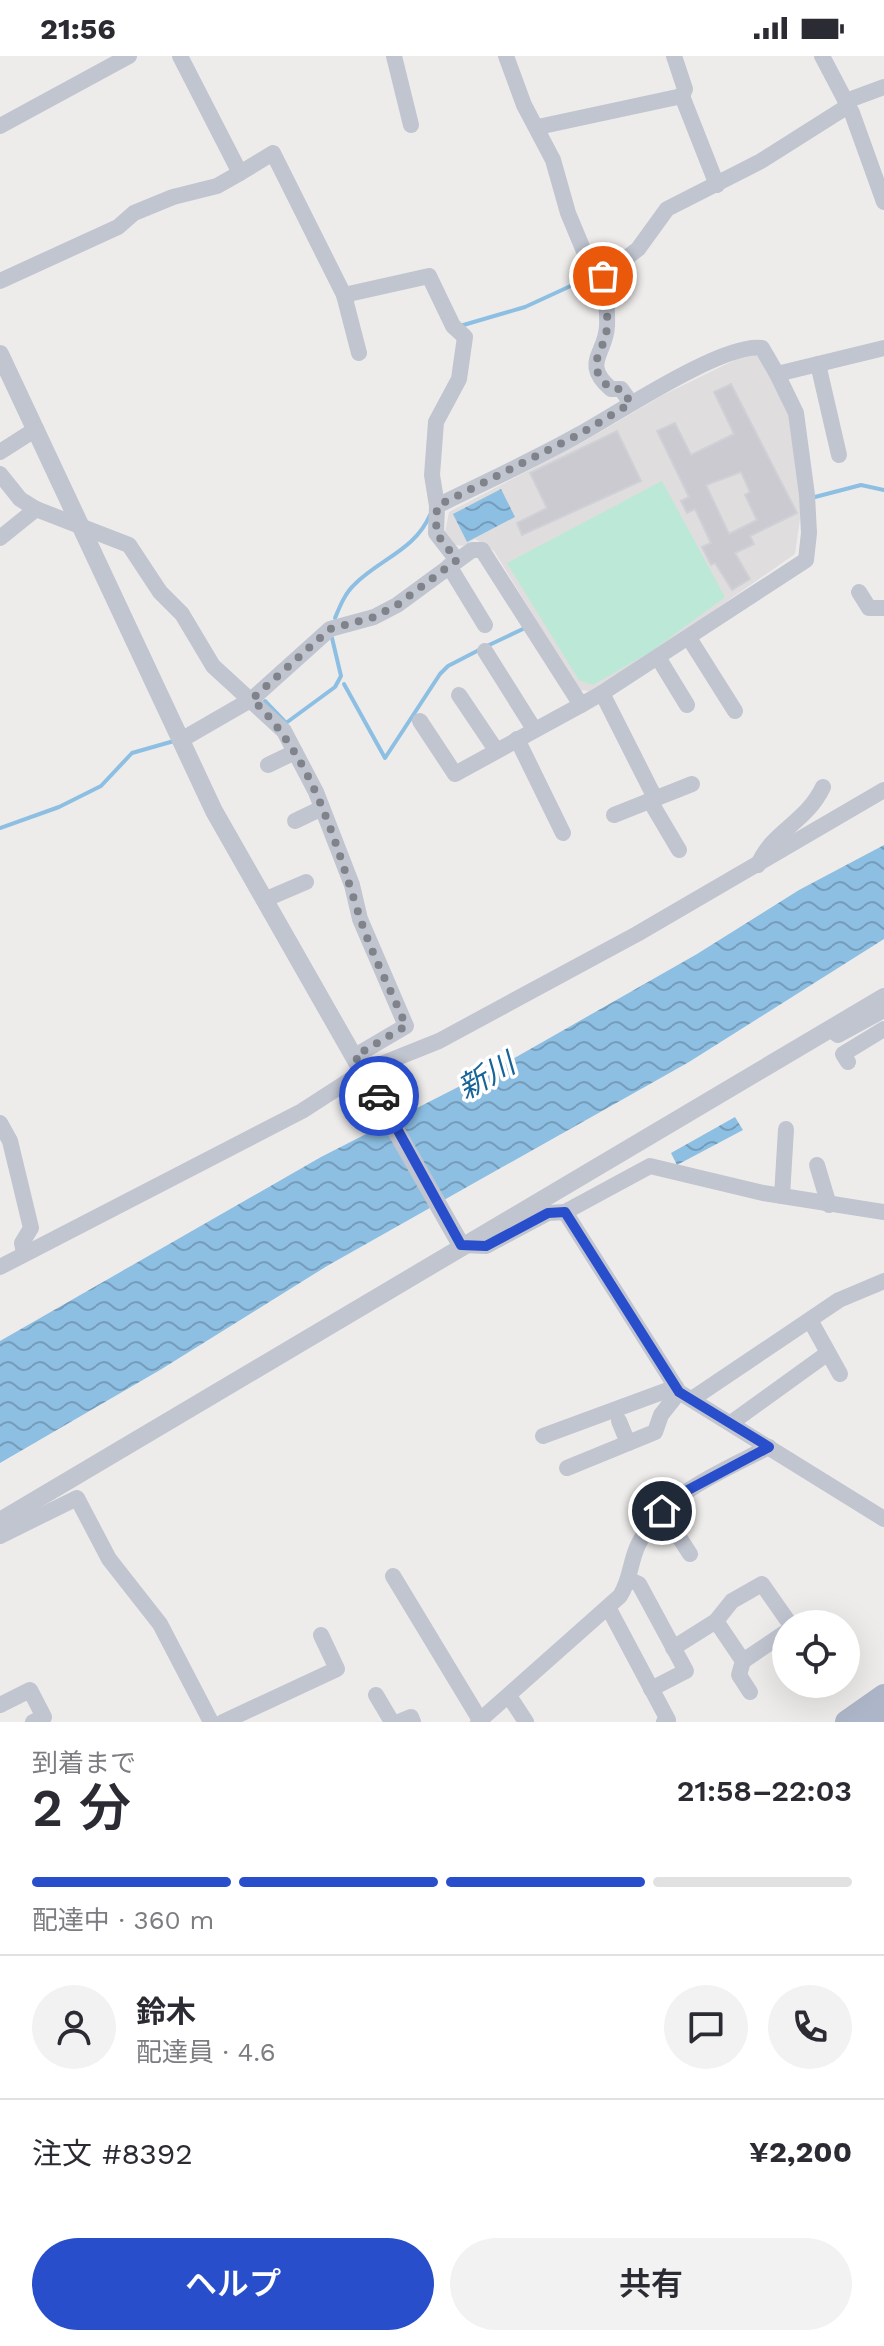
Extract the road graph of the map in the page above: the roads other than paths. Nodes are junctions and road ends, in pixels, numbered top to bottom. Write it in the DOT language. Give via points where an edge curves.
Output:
graph roads {
  1 [pos="129,56"];
  2 [pos="180,56"];
  3 [pos="394,56"];
  4 [pos="506,56"];
  5 [pos="674,56"];
  6 [pos="822,56"];
  7 [pos="884,87"];
  8 [pos="682,96"];
  9 [pos="847,103"];
  10 [pos="411,125"];
  11 [pos="0,126"];
  12 [pos="538,127"];
  13 [pos="240,173"];
  14 [pos="717,185"];
  15 [pos="884,202"];
  16 [pos="603,276"];
  17 [pos="0,281"];
  18 [pos="344,295"];
  19 [pos="884,348"];
  20 [pos="359,353"];
  21 [pos="0,354"];
  22 [pos="818,364"];
  23 [pos="777,374"];
  24 [pos="631,403"];
  25 [pos="36,429"];
  26 [pos="0,452"];
  27 [pos="839,455"];
  28 [pos="0,474"];
  29 [pos="437,506"];
  30 [pos="36,509"];
  31 [pos="82,527"];
  32 [pos="0,538"];
  33 [pos="453,563"];
  34 [pos="859,592"];
  35 [pos="884,608"];
  36 [pos="485,625"];
  37 [pos="689,638"];
  38 [pos="485,651"];
  39 [pos="659,659"];
  40 [pos="602,693"];
  41 [pos="459,695"];
  42 [pos="252,699"];
  43 [pos="581,705"];
  44 [pos="687,705"];
  45 [pos="735,711"];
  46 [pos="420,721"];
  47 [pos="534,729"];
  48 [pos="517,739"];
  49 [pos="181,740"];
  50 [pos="496,750"];
  51 [pos="295,752"];
  52 [pos="268,765"];
  53 [pos="692,784"];
  54 [pos="823,787"];
  55 [pos="884,790"];
  56 [pos="653,801"];
  57 [pos="322,808"];
  58 [pos="614,815"];
  59 [pos="295,821"];
  60 [pos="563,833"];
  61 [pos="679,850"];
  62 [pos="758,865"];
  63 [pos="306,882"];
  64 [pos="264,900"];
  65 [pos="884,997"];
  66 [pos="884,1010"];
  67 [pos="830,1029"];
  68 [pos="884,1029"];
  69 [pos="848,1062"];
  70 [pos="359,1064"];
  71 [pos="0,1123"];
  72 [pos="786,1129"];
  73 [pos="817,1165"];
  74 [pos="782,1196"];
  75 [pos="829,1205"];
  76 [pos="565,1212"];
  77 [pos="884,1212"];
  78 [pos="460,1243"];
  79 [pos="24,1253"];
  80 [pos="0,1267"];
  81 [pos="884,1281"];
  82 [pos="810,1320"];
  83 [pos="828,1353"];
  84 [pos="840,1374"];
  85 [pos="682,1393"];
  86 [pos="619,1421"];
  87 [pos="731,1423"];
  88 [pos="543,1436"];
  89 [pos="628,1443"];
  90 [pos="769,1447"];
  91 [pos="567,1467"];
  92 [pos="662,1511"];
  93 [pos="884,1519"];
  94 [pos="0,1521"];
  95 [pos="0,1536"];
  96 [pos="690,1554"];
  97 [pos="393,1576"];
  98 [pos="630,1580"];
  99 [pos="609,1609"];
  100 [pos="780,1610"];
  101 [pos="716,1621"];
  102 [pos="321,1635"];
  103 [pos="772,1641"];
  104 [pos="673,1648"];
  105 [pos="743,1661"];
  106 [pos="651,1689"];
  107 [pos="750,1692"];
  108 [pos="376,1695"];
  109 [pos="509,1696"];
  110 [pos="884,1696"];
  111 [pos="0,1705"];
  112 [pos="884,1717"];
  113 [pos="479,1721"];
  114 [pos="33,1722"];
  115 [pos="211,1722"];
  116 [pos="223,1722"];
  117 [pos="392,1722"];
  118 [pos="399,1722"];
  119 [pos="413,1722"];
  120 [pos="526,1722"];
  121 [pos="664,1722"];
  122 [pos="847,1722"];
  123 [pos="877,1722"];
  1 -- 11 [label="street"];
  2 -- 13 [label="street"];
  3 -- 10 [label="street"];
  4 -- 12 [label="street"];
  5 -- 8 [label="street" via="685,89"];
  6 -- 9 [label="street"];
  7 -- 9 [label="street"];
  8 -- 12 [label="street"];
  8 -- 14 [label="street"];
  9 -- 14 [label="street"];
  9 -- 15 [label="street"];
  12 -- 16 [label="street" via="593,273"];
  13 -- 17 [label="street" via="217,186 134,213 118,227"];
  13 -- 18 [label="street" via="273,153"];
  14 -- 16 [label="street" via="667,209 638,249"];
  16 -- 24 [label="street" via="607,330 596,357 598,372"];
  18 -- 20 [label="street"];
  18 -- 29 [label="street" via="429,276 453,326 465,337 459,379 436,422 432,475"];
  19 -- 22 [label="street"];
  21 -- 25 [label="street"];
  22 -- 23 [label="street"];
  22 -- 27 [label="street"];
  23 -- 24 [label="street" via="762,348 748,346"];
  23 -- 37 [label="street" via="796,413 807,495 806,560"];
  24 -- 29 [label="street"];
  25 -- 26 [label="street"];
  25 -- 31 [label="street"];
  28 -- 30 [label="street"];
  29 -- 33 [label="street" via="436,533"];
  30 -- 31 [label="street"];
  30 -- 32 [label="street"];
  31 -- 42 [label="street" via="129,545 160,592 182,614 213,666"];
  31 -- 49 [label="street"];
  33 -- 36 [label="street"];
  33 -- 42 [label="street" via="397,605 330,629"];
  33 -- 43 [label="street" via="472,550 482,550"];
  34 -- 35 [label="street" via="869,608"];
  37 -- 39 [label="street"];
  37 -- 45 [label="street"];
  38 -- 47 [label="street"];
  39 -- 40 [label="street"];
  39 -- 44 [label="street"];
  40 -- 43 [label="street"];
  40 -- 56 [label="street"];
  41 -- 50 [label="street"];
  42 -- 49 [label="street"];
  42 -- 51 [label="street" via="284,731"];
  43 -- 47 [label="street"];
  46 -- 50 [label="street" via="455,774"];
  47 -- 48 [label="street"];
  48 -- 50 [label="street"];
  48 -- 60 [label="street"];
  49 -- 64 [label="street"];
  51 -- 52 [label="street"];
  51 -- 57 [label="street"];
  53 -- 56 [label="street"];
  54 -- 62 [label="street" via="813,808 765,848"];
  55 -- 62 [label="street"];
  56 -- 58 [label="street"];
  56 -- 61 [label="street"];
  57 -- 59 [label="street"];
  57 -- 70 [label="street" via="360,919 406,1026"];
  62 -- 70 [label="street" via="439,1041"];
  63 -- 64 [label="street"];
  64 -- 70 [label="street"];
  65 -- 67 [label="street"];
  66 -- 67 [label="street" via="838,1035"];
  67 -- 78 [label="street"];
  68 -- 69 [label="street" via="843,1054"];
  70 -- 78 [label="street"];
  70 -- 79 [label="street" via="302,1111"];
  71 -- 79 [label="street" via="10,1141 31,1228 22,1243"];
  72 -- 74 [label="street"];
  73 -- 75 [label="street"];
  74 -- 75 [label="street"];
  74 -- 76 [label="street" via="650,1166"];
  75 -- 77 [label="street"];
  76 -- 78 [label="street" via="548,1213 486,1246"];
  76 -- 85 [label="street"];
  78 -- 94 [label="street"];
  79 -- 80 [label="street"];
  81 -- 82 [label="street" via="839,1300"];
  82 -- 83 [label="street"];
  82 -- 85 [label="street"];
  83 -- 84 [label="street"];
  83 -- 87 [label="street"];
  85 -- 87 [label="street"];
  85 -- 88 [label="street"];
  85 -- 89 [label="street" via="661,1415 655,1432"];
  86 -- 89 [label="street"];
  87 -- 90 [label="street"];
  89 -- 91 [label="street"];
  90 -- 92 [label="street" via="688,1490"];
  90 -- 93 [label="street"];
  92 -- 96 [label="street"];
  92 -- 98 [label="street" via="637,1547"];
  95 -- 115 [label="street" via="77,1498 109,1559 160,1624"];
  97 -- 113 [label="street"];
  98 -- 99 [label="street"];
  98 -- 104 [label="street" via="639,1584"];
  99 -- 106 [label="street"];
  99 -- 109 [label="street"];
  100 -- 101 [label="street" via="762,1584 732,1601"];
  101 -- 104 [label="street"];
  101 -- 105 [label="street"];
  102 -- 116 [label="street" via="337,1669"];
  103 -- 105 [label="street"];
  104 -- 106 [label="street" via="686,1671"];
  105 -- 107 [label="street" via="739,1675"];
  106 -- 121 [label="street" via="668,1720"];
  108 -- 117 [label="street"];
  109 -- 113 [label="street"];
  109 -- 120 [label="street"];
  110 -- 122 [label="main road"];
  111 -- 114 [label="street" via="30,1690 44,1717"];
  112 -- 123 [label="main road"];
  118 -- 119 [label="street" via="411,1717"];
}
